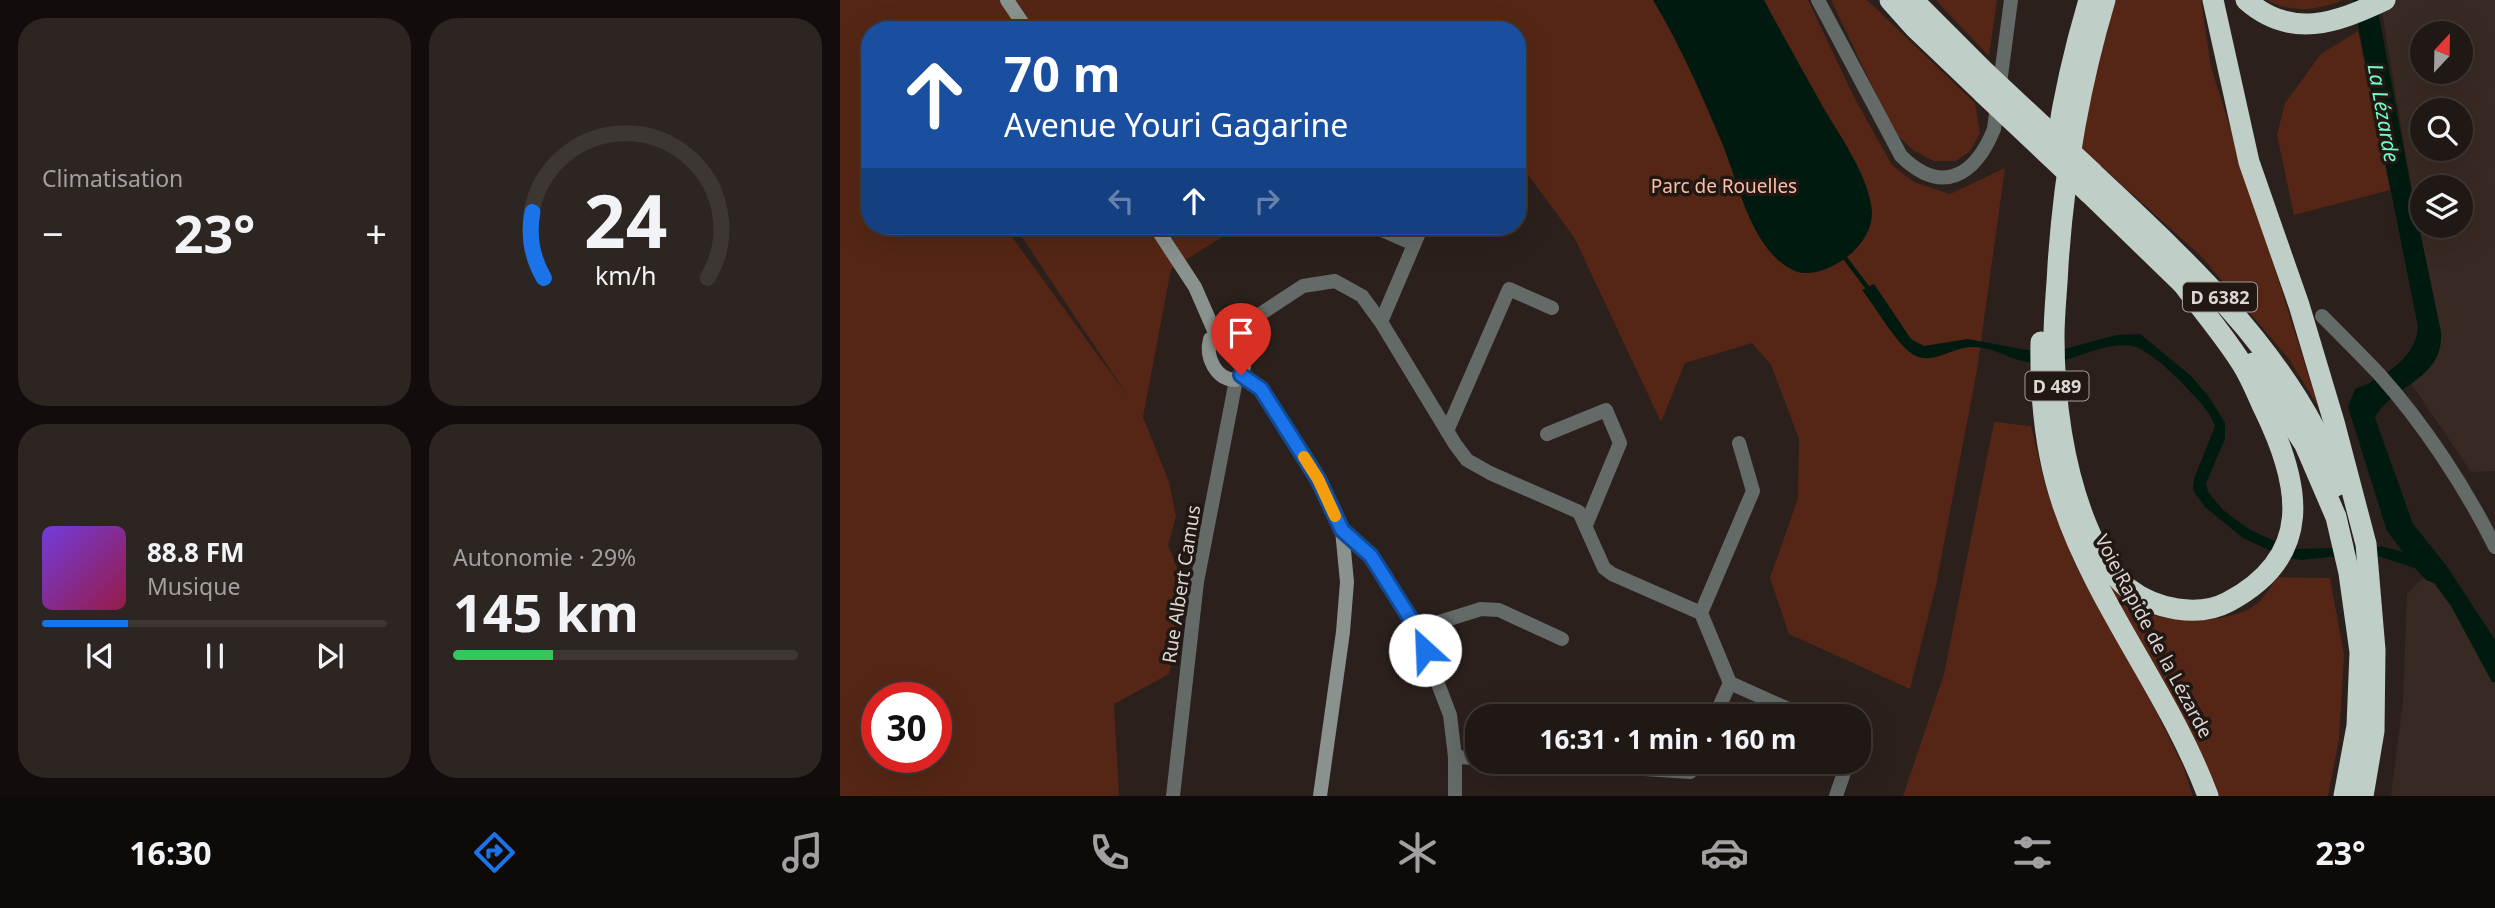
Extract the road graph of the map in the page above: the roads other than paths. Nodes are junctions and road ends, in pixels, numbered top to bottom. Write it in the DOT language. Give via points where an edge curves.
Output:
graph roads {
  1 [pos="1007,0"];
  2 [pos="1818,0"];
  3 [pos="1890,0"];
  4 [pos="1913,0"];
  5 [pos="2011,0"];
  6 [pos="2089,0"];
  7 [pos="2105,0"];
  8 [pos="2213,0"];
  9 [pos="2246,0"];
  10 [pos="2385,0"];
  11 [pos="1021,21"];
  12 [pos="1984,83"];
  13 [pos="2091,183"];
  14 [pos="1161,235"];
  15 [pos="1394,235"];
  16 [pos="1418,235"];
  17 [pos="1415,244"];
  18 [pos="2180,280"];
  19 [pos="1552,308"];
  20 [pos="2322,316"];
  21 [pos="1381,322"];
  22 [pos="1222,335"];
  23 [pos="1239,377"];
  24 [pos="1447,431"];
  25 [pos="1547,434"];
  26 [pos="1739,443"];
  27 [pos="1586,525"];
  28 [pos="1342,530"];
  29 [pos="2495,547"];
  30 [pos="2357,552"];
  31 [pos="1702,613"];
  32 [pos="1417,629"];
  33 [pos="1562,639"];
  34 [pos="1730,683"];
  35 [pos="1720,704"];
  36 [pos="1777,704"];
  37 [pos="1455,757"];
  38 [pos="1465,757"];
  39 [pos="1844,774"];
  40 [pos="1174,796"];
  41 [pos="1320,796"];
  42 [pos="1455,796"];
  43 [pos="1836,796"];
  44 [pos="2208,796"];
  45 [pos="2344,796"];
  46 [pos="2363,796"];
  1 -- 11 [label="street"];
  2 -- 5 [label="street" via="1901,156 1923,173 1948,176 1960,175 1977,162 1994,129"];
  3 -- 12 [label="highway, D 6382" via="1915,28"];
  4 -- 12 [label="highway, D 6382"];
  6 -- 44 [label="highway, Voie Rapide de la Lézarde / D 489" via="2062,107 2049,205 2042,305 2043,407 2062,504 2077,542 2183,736"];
  7 -- 18 [label="highway, Voie Rapide de la Lézarde / D 489" via="2076,112 2062,211 2054,337 2061,429 2074,496 2098,553 2128,589 2159,606 2194,610 2221,606 2262,580 2288,537 2294,510 2276,433 2242,365"];
  8 -- 30 [label="highway" via="2249,162 2334,422"];
  9 -- 10 [label="highway" via="2282,22 2319,24 2346,18"];
  12 -- 13 [label="highway, D 6382, bridge"];
  13 -- 18 [label="highway, D 6382"];
  13 -- 30 [label="highway, D 6382" via="2233,310 2272,360 2315,430"];
  14 -- 22 [label="street"];
  15 -- 17 [label="street"];
  16 -- 17 [label="street"];
  17 -- 21 [label="street"];
  18 -- 30 [label="highway, D 6382" via="2238,340 2273,391 2305,444 2336,517"];
  19 -- 24 [label="street" via="1509,289"];
  20 -- 29 [label="street" via="2398,396"];
  21 -- 22 [label="street" via="1362,296 1335,282 1303,286"];
  21 -- 24 [label="street"];
  22 -- 23 [label="street" via="1242,354"];
  22 -- 23 [label="street" via="1210,339 1211,362 1226,378"];
  23 -- 28 [label="street" via="1261,389 1318,479"];
  23 -- 40 [label="street, Rue Albert Camus" via="1197,582"];
  24 -- 27 [label="street" via="1467,460 1579,512"];
  25 -- 27 [label="street" via="1606,410 1620,443"];
  26 -- 31 [label="street" via="1753,491"];
  27 -- 31 [label="street" via="1604,568"];
  28 -- 32 [label="street" via="1371,556"];
  28 -- 41 [label="street" via="1347,582 1343,632"];
  30 -- 45 [label="highway, D 6382" via="2357,726"];
  30 -- 46 [label="highway" via="2369,591 2375,650 2374,731"];
  31 -- 34 [label="street"];
  32 -- 33 [label="street" via="1481,609 1499,610"];
  32 -- 37 [label="street" via="1450,715"];
  34 -- 35 [label="street"];
  34 -- 36 [label="street"];
  37 -- 38 [label="street"];
  37 -- 42 [label="street"];
  39 -- 43 [label="street"];
}
